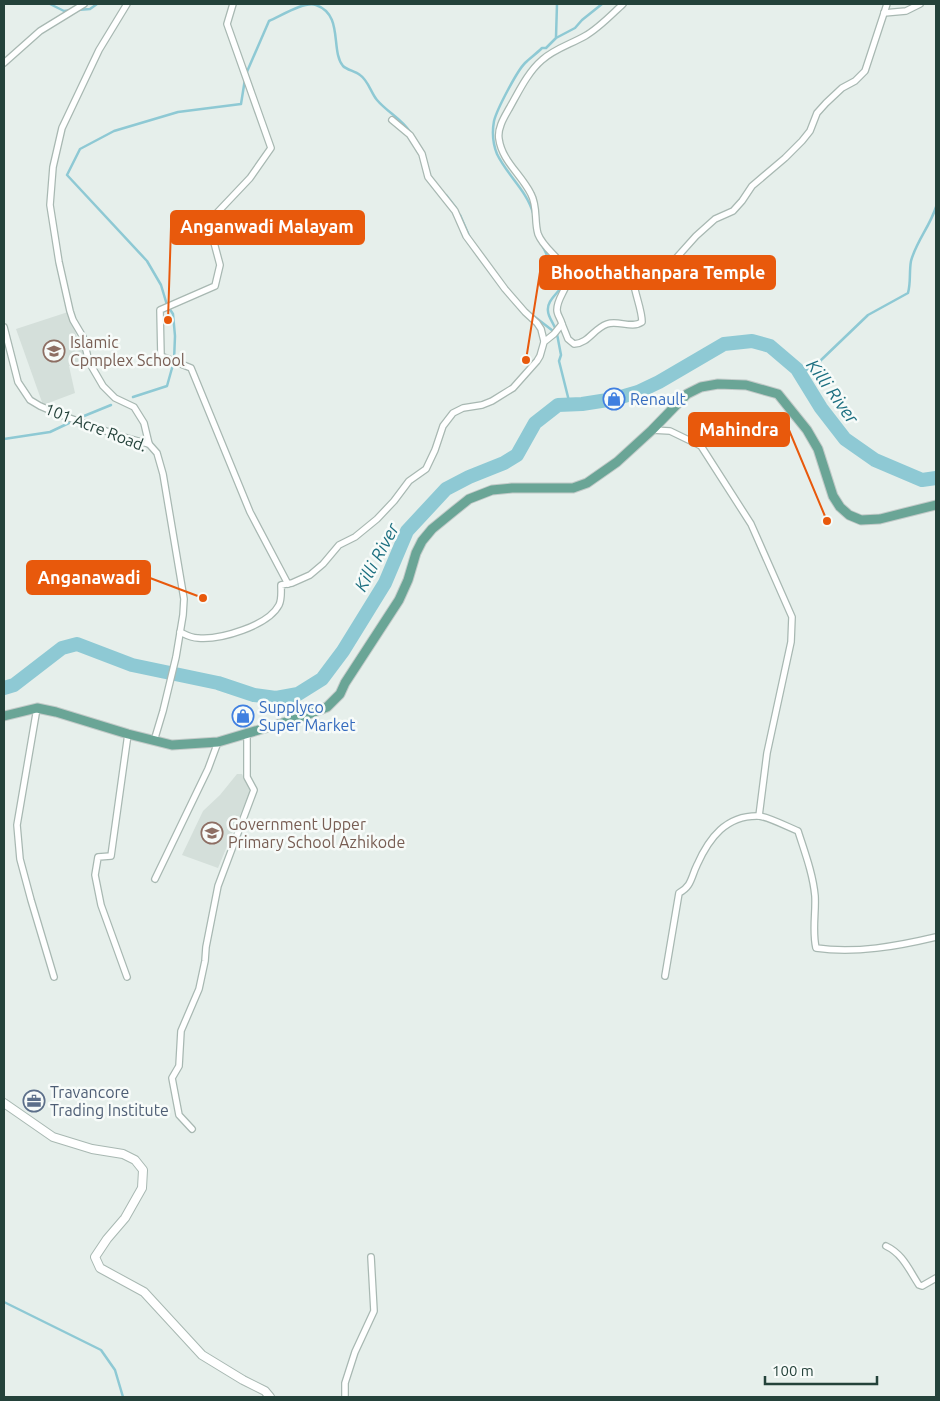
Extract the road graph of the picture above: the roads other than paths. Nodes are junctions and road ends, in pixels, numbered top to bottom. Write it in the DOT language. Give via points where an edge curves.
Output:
graph roads {
  1 [pos="84,4"];
  2 [pos="127,4"];
  3 [pos="234,4"];
  4 [pos="623,4"];
  5 [pos="887,4"];
  6 [pos="920,4"];
  7 [pos="884,13"];
  8 [pos="4,63"];
  9 [pos="392,120"];
  10 [pos="562,324"];
  11 [pos="4,327"];
  12 [pos="5,338"];
  13 [pos="544,342"];
  14 [pos="652,430"];
  15 [pos="149,444"];
  16 [pos="936,505"];
  17 [pos="288,584"];
  18 [pos="180,632"];
  19 [pos="37,708"];
  20 [pos="4,716"];
  21 [pos="247,733"];
  22 [pos="128,734"];
  23 [pos="154,741"];
  24 [pos="218,742"];
  25 [pos="760,816"];
  26 [pos="155,879"];
  27 [pos="936,937"];
  28 [pos="665,976"];
  29 [pos="54,977"];
  30 [pos="127,977"];
  31 [pos="4,1103"];
  32 [pos="192,1128"];
  33 [pos="886,1246"];
  34 [pos="371,1257"];
  35 [pos="936,1278"];
  36 [pos="270,1397"];
  37 [pos="345,1397"];
  1 -- 8 [label="street" via="40,31"];
  2 -- 15 [label="street" via="100,50 62,128 53,168 50,205 70,311 84,341 89,362 103,386 140,414"];
  3 -- 17 [label="street" via="227,24 271,148 250,178 214,216 212,236 220,265 215,286 160,310 161,356 191,368 250,512"];
  4 -- 10 [label="street" via="585,36 539,62 519,90 499,132 505,157 532,194 539,236 567,275 557,312"];
  5 -- 7 [label="street"];
  6 -- 7 [label="street" via="906,11"];
  7 -- 10 [label="street" via="865,71 826,103 802,141 752,186 733,211 715,219 670,265 634,270 642,322 634,325 608,324 584,342 574,344 568,340"];
  9 -- 13 [label="street" via="410,135 422,154 428,176 455,211 466,236 505,289 537,323"];
  10 -- 13 [label="street"];
  11 -- 12 [label="street, 101 Acre Road."];
  12 -- 15 [label="street, 101 Acre Road." via="18,382 30,400 120,436"];
  13 -- 17 [label="street" via="537,361 512,388 492,401 453,413 443,426 426,469 409,481 377,519 355,537 338,545 312,573"];
  14 -- 16 [label="main road" via="687,394 701,387 746,385 770,391 778,394 807,430 818,449 834,496 849,515 861,520 880,519"];
  14 -- 21 [label="main road" via="618,462 587,483 573,488 492,490 469,499 422,541 399,600 340,694 327,707"];
  14 -- 25 [label="street" via="670,430 701,446 751,524 792,617 791,642 767,752"];
  15 -- 18 [label="street, 101 Acre Road." via="160,460 179,565 184,599"];
  17 -- 18 [label="street" via="281,586 276,609 242,630 209,638 196,638"];
  18 -- 23 [label="street, 101 Acre Road."];
  19 -- 20 [label="main road"];
  19 -- 22 [label="main road"];
  19 -- 29 [label="street" via="17,825 22,867"];
  21 -- 24 [label="main road"];
  21 -- 32 [label="street" via="247,778 254,790 218,886 206,962 199,989 181,1031 179,1066 172,1078 179,1116"];
  22 -- 23 [label="main road"];
  22 -- 30 [label="street" via="111,856 98,858 95,875 101,906"];
  23 -- 24 [label="main road" via="172,745"];
  24 -- 26 [label="street"];
  25 -- 27 [label="street" via="798,831 809,862 815,897 813,935 816,948 862,949"];
  25 -- 28 [label="street" via="726,824 710,841 687,889 680,893"];
  31 -- 36 [label="street" via="53,1137 123,1154 135,1160 143,1170 142,1188 125,1218 95,1257 100,1268 144,1292 202,1355"];
  33 -- 35 [label="street" via="899,1254 919,1285 926,1285"];
  34 -- 37 [label="street" via="374,1311 355,1352 345,1383"];
}
